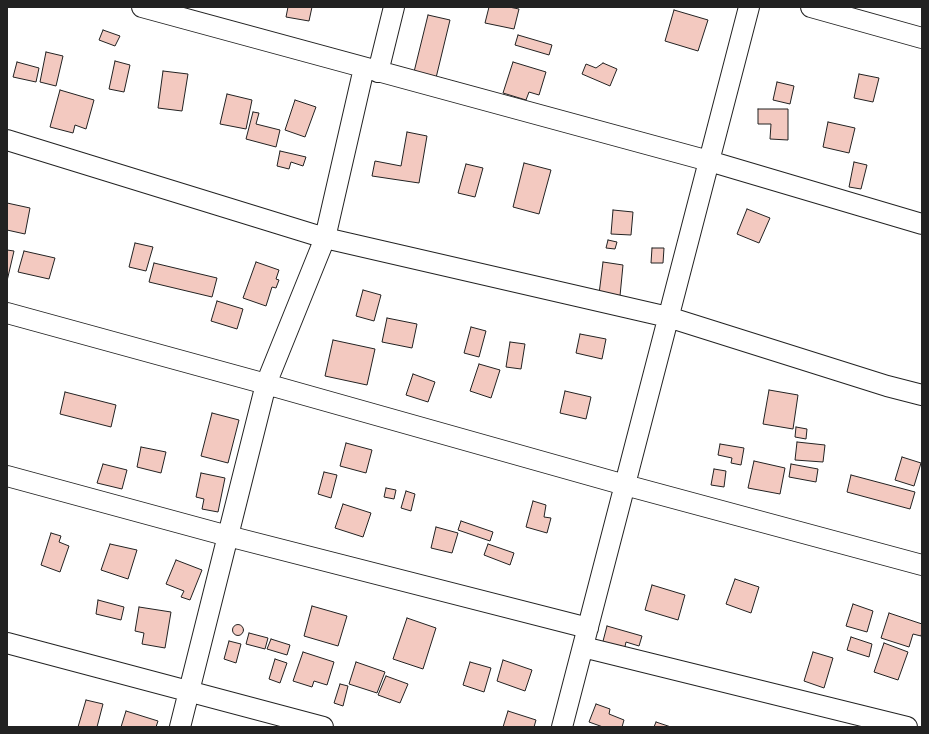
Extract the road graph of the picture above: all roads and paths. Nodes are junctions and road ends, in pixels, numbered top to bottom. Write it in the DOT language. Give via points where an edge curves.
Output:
graph roads {
  1 [pos="142,7"];
  2 [pos="394,7"];
  3 [pos="749,7"];
  4 [pos="811,7"];
  5 [pos="922,38"];
  6 [pos="371,70"];
  7 [pos="7,140"];
  8 [pos="709,161"];
  9 [pos="922,224"];
  10 [pos="325,238"];
  11 [pos="7,313"];
  12 [pos="668,317"];
  13 [pos="266,384"];
  14 [pos="922,395"];
  15 [pos="7,476"];
  16 [pos="625,485"];
  17 [pos="228,536"];
  18 [pos="922,564"];
  19 [pos="588,628"];
  20 [pos="7,643"];
  21 [pos="583,648"];
  22 [pos="189,692"];
  23 [pos="180,727"];
  24 [pos="323,727"];
  25 [pos="562,727"];
  26 [pos="907,727"];
  1 -- 6 [label="street"];
  2 -- 6 [label="street"];
  3 -- 8 [label="street"];
  4 -- 5 [label="street"];
  6 -- 8 [label="street"];
  6 -- 10 [label="street"];
  7 -- 10 [label="street"];
  8 -- 9 [label="street"];
  8 -- 12 [label="street"];
  10 -- 12 [label="street"];
  10 -- 13 [label="street"];
  11 -- 13 [label="street"];
  12 -- 14 [label="street"];
  12 -- 16 [label="street"];
  13 -- 16 [label="street"];
  13 -- 17 [label="street"];
  15 -- 17 [label="street"];
  16 -- 18 [label="street"];
  16 -- 19 [label="street"];
  17 -- 19 [label="street"];
  17 -- 22 [label="street"];
  19 -- 21 [label="street"];
  20 -- 22 [label="street"];
  21 -- 25 [label="street"];
  21 -- 26 [label="street"];
  22 -- 23 [label="street"];
  22 -- 24 [label="street"];
}
